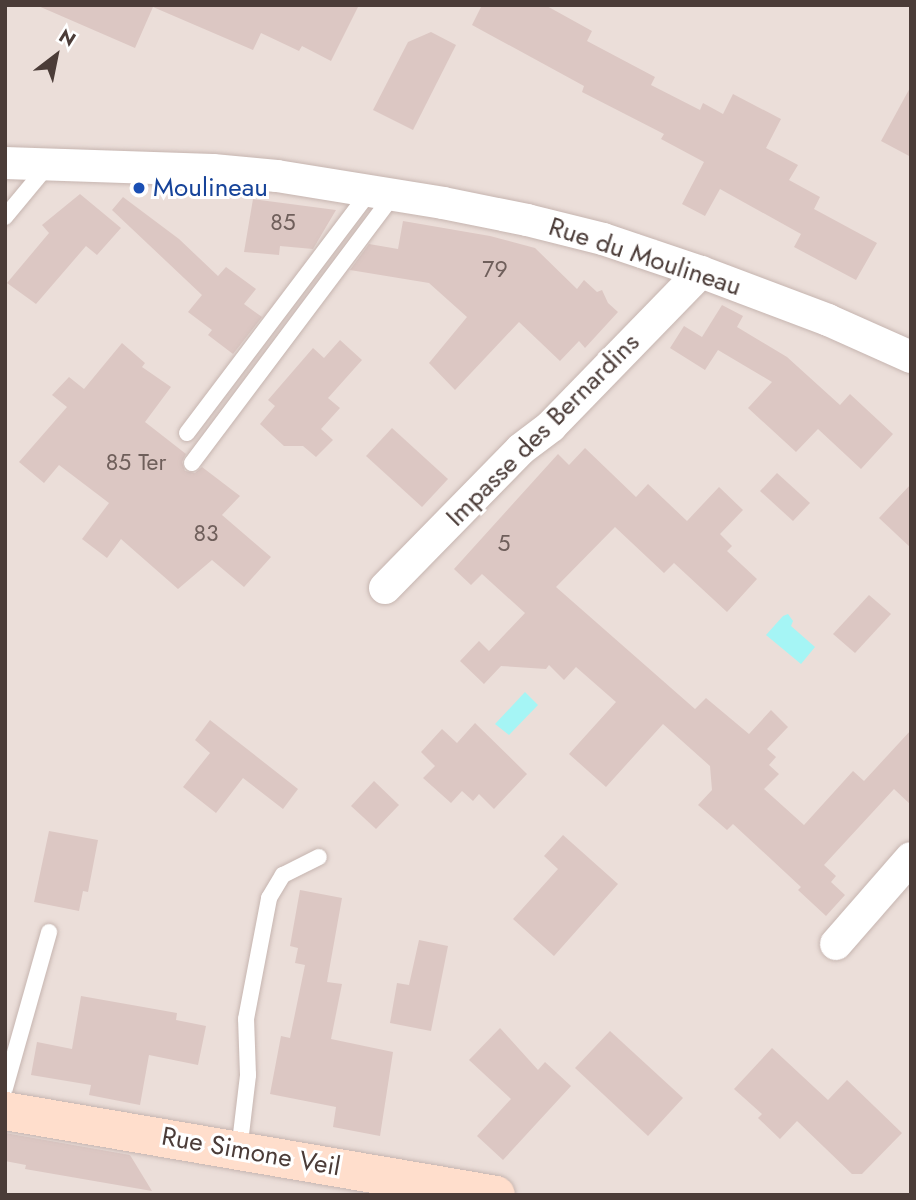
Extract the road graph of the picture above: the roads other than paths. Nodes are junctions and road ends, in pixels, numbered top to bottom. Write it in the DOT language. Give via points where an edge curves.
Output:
graph roads {
  1 [pos="5,163"];
  2 [pos="49,164"];
  3 [pos="382,193"];
  4 [pos="5,217"];
  5 [pos="701,272"];
  6 [pos="911,357"];
  7 [pos="187,433"];
  8 [pos="192,463"];
  9 [pos="385,588"];
  10 [pos="319,857"];
  11 [pos="911,858"];
  12 [pos="49,932"];
  13 [pos="836,944"];
  14 [pos="5,1088"];
  15 [pos="5,1111"];
  16 [pos="239,1151"];
  17 [pos="496,1195"];
  1 -- 2 [label="street, Rue du Moulineau"];
  2 -- 3 [label="street, Rue du Moulineau" via="231,172"];
  2 -- 4 [label="lane"];
  3 -- 5 [label="street, Rue du Moulineau" via="527,220 603,239"];
  3 -- 7 [label="lane"];
  3 -- 8 [label="lane"];
  5 -- 6 [label="street, Rue du Moulineau"];
  5 -- 9 [label="street, Impasse des Bernardins"];
  10 -- 16 [label="lane" via="283,875 269,898 246,1018 248,1075"];
  11 -- 13 [label="street"];
  12 -- 14 [label="lane"];
  15 -- 16 [label="main road, Rue Simone Veil"];
  16 -- 17 [label="main road, Rue Simone Veil"];
}
